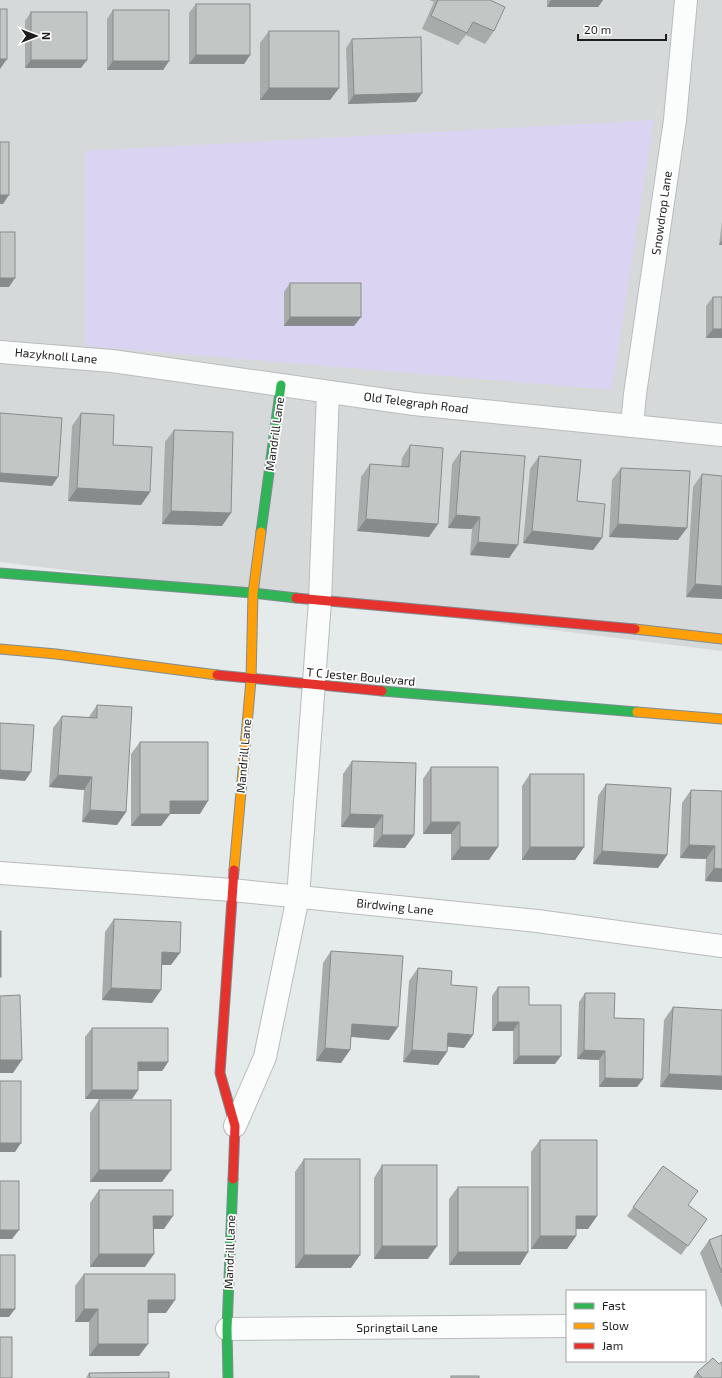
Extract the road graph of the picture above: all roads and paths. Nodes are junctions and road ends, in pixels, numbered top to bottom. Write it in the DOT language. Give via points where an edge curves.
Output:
graph roads {
  1 [pos="686,0"];
  2 [pos="0,352"];
  3 [pos="112,361"];
  4 [pos="282,385"];
  5 [pos="328,392"];
  6 [pos="632,426"];
  7 [pos="722,435"];
  8 [pos="0,573"];
  9 [pos="253,593"];
  10 [pos="320,601"];
  11 [pos="722,639"];
  12 [pos="0,648"];
  13 [pos="251,680"];
  14 [pos="314,685"];
  15 [pos="722,719"];
  16 [pos="0,873"];
  17 [pos="232,890"];
  18 [pos="298,897"];
  19 [pos="722,946"];
  20 [pos="235,1126"];
  21 [pos="566,1326"];
  22 [pos="227,1329"];
  23 [pos="228,1378"];
  1 -- 6 [label="street, Snowdrop Lane" via="675,120"];
  2 -- 3 [label="street, Hazyknoll Lane"];
  3 -- 4 [label="street, Old Telegraph Road"];
  4 -- 5 [label="street, Old Telegraph Road"];
  4 -- 9 [label="main road, Mandrill Lane"];
  5 -- 6 [label="street, Old Telegraph Road" via="414,404"];
  5 -- 10 [label="street, Mandrill Lane"];
  6 -- 7 [label="street, Old Telegraph Road"];
  8 -- 9 [label="main road"];
  9 -- 10 [label="main road"];
  9 -- 13 [label="main road, Mandrill Lane"];
  10 -- 11 [label="main road" via="570,622"];
  10 -- 14 [label="street, Mandrill Lane"];
  12 -- 13 [label="main road, T C Jester Boulevard"];
  13 -- 14 [label="main road, T C Jester Boulevard"];
  13 -- 17 [label="main road, Mandrill Lane"];
  14 -- 15 [label="main road, T C Jester Boulevard"];
  14 -- 18 [label="street, Mandrill Lane"];
  16 -- 17 [label="street, Birdwing Lane"];
  17 -- 18 [label="street, Birdwing Lane"];
  17 -- 20 [label="main road, Mandrill Lane" via="220,1073"];
  18 -- 19 [label="street, Birdwing Lane" via="537,921"];
  18 -- 20 [label="street, Mandrill Lane" via="265,1057"];
  20 -- 22 [label="main road, Mandrill Lane"];
  21 -- 22 [label="street, Springtail Lane"];
  22 -- 23 [label="main road, Mandrill Lane"];
}
